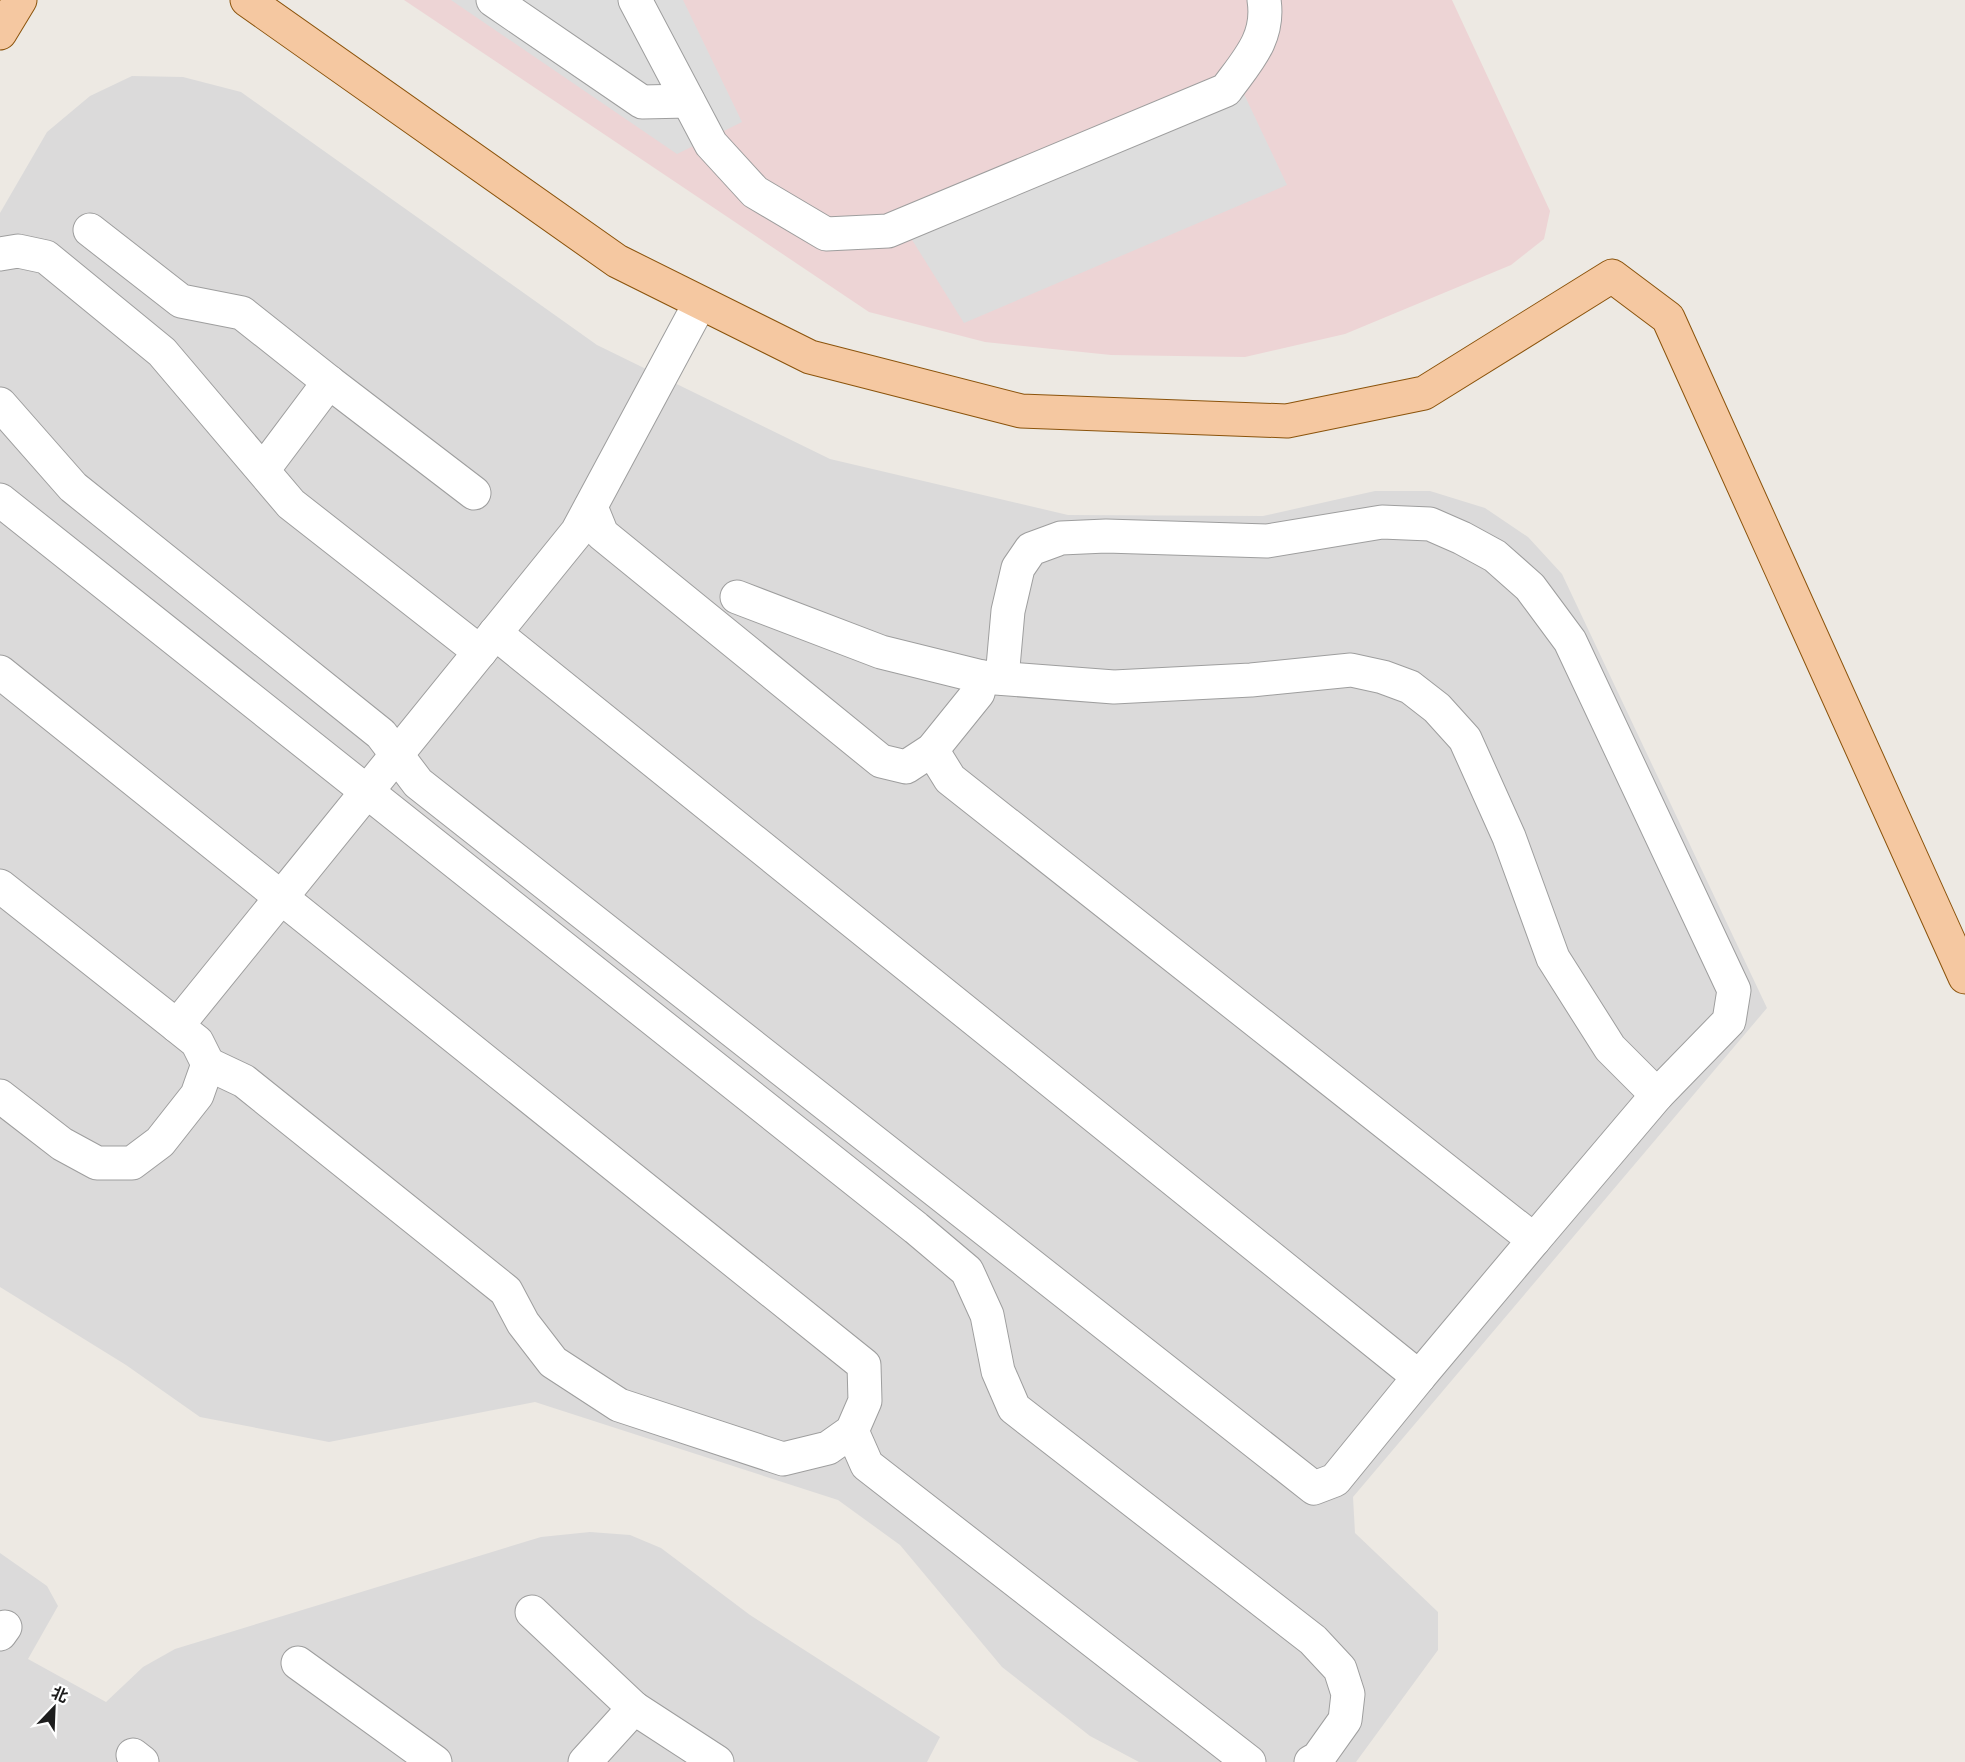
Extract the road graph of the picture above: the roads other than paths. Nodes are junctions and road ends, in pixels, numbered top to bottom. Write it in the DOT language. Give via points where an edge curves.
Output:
graph roads {
  1 [pos="20,0"];
  2 [pos="247,0"];
  3 [pos="493,0"];
  4 [pos="635,0"];
  5 [pos="1264,0"];
  6 [pos="0,33"];
  7 [pos="688,101"];
  8 [pos="90,230"];
  9 [pos="0,254"];
  10 [pos="700,303"];
  11 [pos="329,382"];
  12 [pos="0,405"];
  13 [pos="263,470"];
  14 [pos="474,493"];
  15 [pos="0,500"];
  16 [pos="591,507"];
  17 [pos="737,597"];
  18 [pos="488,643"];
  19 [pos="0,672"];
  20 [pos="992,677"];
  21 [pos="932,750"];
  22 [pos="396,754"];
  23 [pos="367,792"];
  24 [pos="0,886"];
  25 [pos="281,898"];
  26 [pos="1965,976"];
  27 [pos="177,1026"];
  28 [pos="208,1064"];
  29 [pos="1657,1095"];
  30 [pos="0,1096"];
  31 [pos="1534,1240"];
  32 [pos="1419,1377"];
  33 [pos="852,1431"];
  34 [pos="532,1612"];
  35 [pos="298,1663"];
  36 [pos="634,1708"];
  37 [pos="435,1762"];
  38 [pos="585,1762"];
  39 [pos="717,1762"];
  40 [pos="1250,1762"];
  41 [pos="1311,1762"];
  1 -- 6 [label="main road"];
  2 -- 10 [label="main road" via="616,261"];
  3 -- 7 [label="street" via="642,102"];
  4 -- 7 [label="street"];
  5 -- 7 [label="street" via="1266,17 1256,50 1226,90 888,231 826,234 755,192 711,144"];
  8 -- 11 [label="street" via="181,301 242,313"];
  9 -- 13 [label="street" via="18,250 46,257 162,352"];
  10 -- 16 [label="street"];
  10 -- 26 [label="main road" via="810,357 1021,411 1287,422 1424,393 1612,276 1668,318"];
  11 -- 13 [label="street"];
  11 -- 14 [label="street"];
  12 -- 22 [label="street" via="73,488 381,734"];
  13 -- 18 [label="street" via="291,504"];
  15 -- 23 [label="street"];
  16 -- 18 [label="street" via="577,532"];
  16 -- 21 [label="street" via="602,534 881,761 906,767"];
  17 -- 20 [label="street" via="881,652"];
  18 -- 22 [label="street"];
  18 -- 32 [label="street"];
  19 -- 25 [label="street"];
  20 -- 21 [label="street"];
  20 -- 29 [label="street" via="1114,687 1351,670 1410,687 1437,708 1465,739 1509,837 1553,958 1610,1048"];
  20 -- 29 [label="street" via="1017,568 1030,549 1061,538 1267,541 1382,522 1430,524 1495,556 1530,587 1570,641 1734,990 1729,1021"];
  21 -- 31 [label="street" via="950,778"];
  22 -- 23 [label="street"];
  22 -- 32 [label="street" via="418,783 1314,1488 1335,1480"];
  23 -- 25 [label="street"];
  23 -- 41 [label="street" via="967,1271 987,1315 998,1371 1014,1408 1313,1640 1340,1669 1348,1694 1346,1720"];
  24 -- 27 [label="street"];
  25 -- 27 [label="street"];
  25 -- 33 [label="street" via="864,1365 865,1401"];
  27 -- 28 [label="street" via="197,1042"];
  28 -- 30 [label="street" via="196,1095 160,1142 132,1163 97,1163 62,1144"];
  28 -- 33 [label="street" via="244,1081 506,1291 523,1323 553,1362 620,1405 783,1459 828,1448"];
  29 -- 31 [label="street"];
  31 -- 32 [label="street"];
  33 -- 40 [label="street" via="867,1465"];
  34 -- 36 [label="street"];
  35 -- 37 [label="street"];
  36 -- 38 [label="street"];
  36 -- 39 [label="street"];
}
